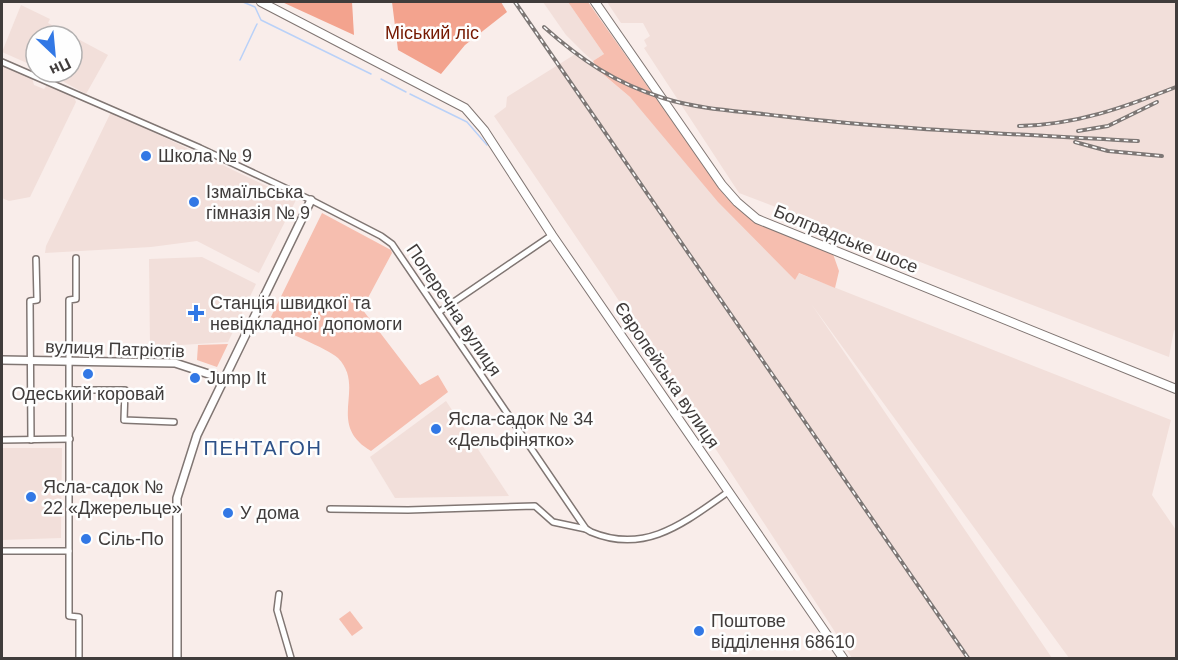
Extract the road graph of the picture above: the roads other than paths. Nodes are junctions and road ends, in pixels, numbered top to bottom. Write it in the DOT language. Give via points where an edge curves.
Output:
graph roads {
  1 [pos="261,2"];
  2 [pos="595,2"];
  3 [pos="2,62"];
  4 [pos="311,200"];
  5 [pos="552,235"];
  6 [pos="76,258"];
  7 [pos="36,259"];
  8 [pos="439,312"];
  9 [pos="2,360"];
  10 [pos="71,360"];
  11 [pos="31,361"];
  12 [pos="224,379"];
  13 [pos="1176,389"];
  14 [pos="71,390"];
  15 [pos="174,422"];
  16 [pos="31,440"];
  17 [pos="70,440"];
  18 [pos="2,441"];
  19 [pos="728,492"];
  20 [pos="330,509"];
  21 [pos="586,529"];
  22 [pos="2,551"];
  23 [pos="69,551"];
  24 [pos="279,594"];
  25 [pos="78,658"];
  26 [pos="177,658"];
  27 [pos="291,658"];
  28 [pos="843,658"];
  1 -- 5 [label="main road, Європейська вулиця" via="465,108 484,130"];
  2 -- 13 [label="main road, Болградське шосе" via="722,185 758,219"];
  3 -- 4 [label="street, Поперечна вулиця"];
  4 -- 8 [label="street, Поперечна вулиця" via="392,244"];
  4 -- 12 [label="street"];
  5 -- 8 [label="street"];
  5 -- 19 [label="main road, Європейська вулиця"];
  6 -- 10 [label="street" via="76,299 69,300"];
  7 -- 11 [label="street" via="36,300 30,301"];
  8 -- 21 [label="street, Поперечна вулиця"];
  9 -- 11 [label="street, вулиця Патріотів"];
  10 -- 11 [label="street, вулиця Патріотів"];
  10 -- 12 [label="street, вулиця Патріотів" via="175,363"];
  10 -- 14 [label="street"];
  11 -- 16 [label="street"];
  12 -- 26 [label="street" via="197,435 177,498"];
  14 -- 15 [label="street" via="125,390 124,420"];
  14 -- 17 [label="street"];
  16 -- 17 [label="street"];
  16 -- 18 [label="street"];
  17 -- 23 [label="street"];
  19 -- 21 [label="street" via="663,535 631,540"];
  19 -- 28 [label="main road, Європейська вулиця"];
  20 -- 21 [label="street" via="535,506 553,522"];
  22 -- 23 [label="street"];
  23 -- 25 [label="street" via="69,616 79,617"];
  24 -- 27 [label="street" via="277,610"];
}
